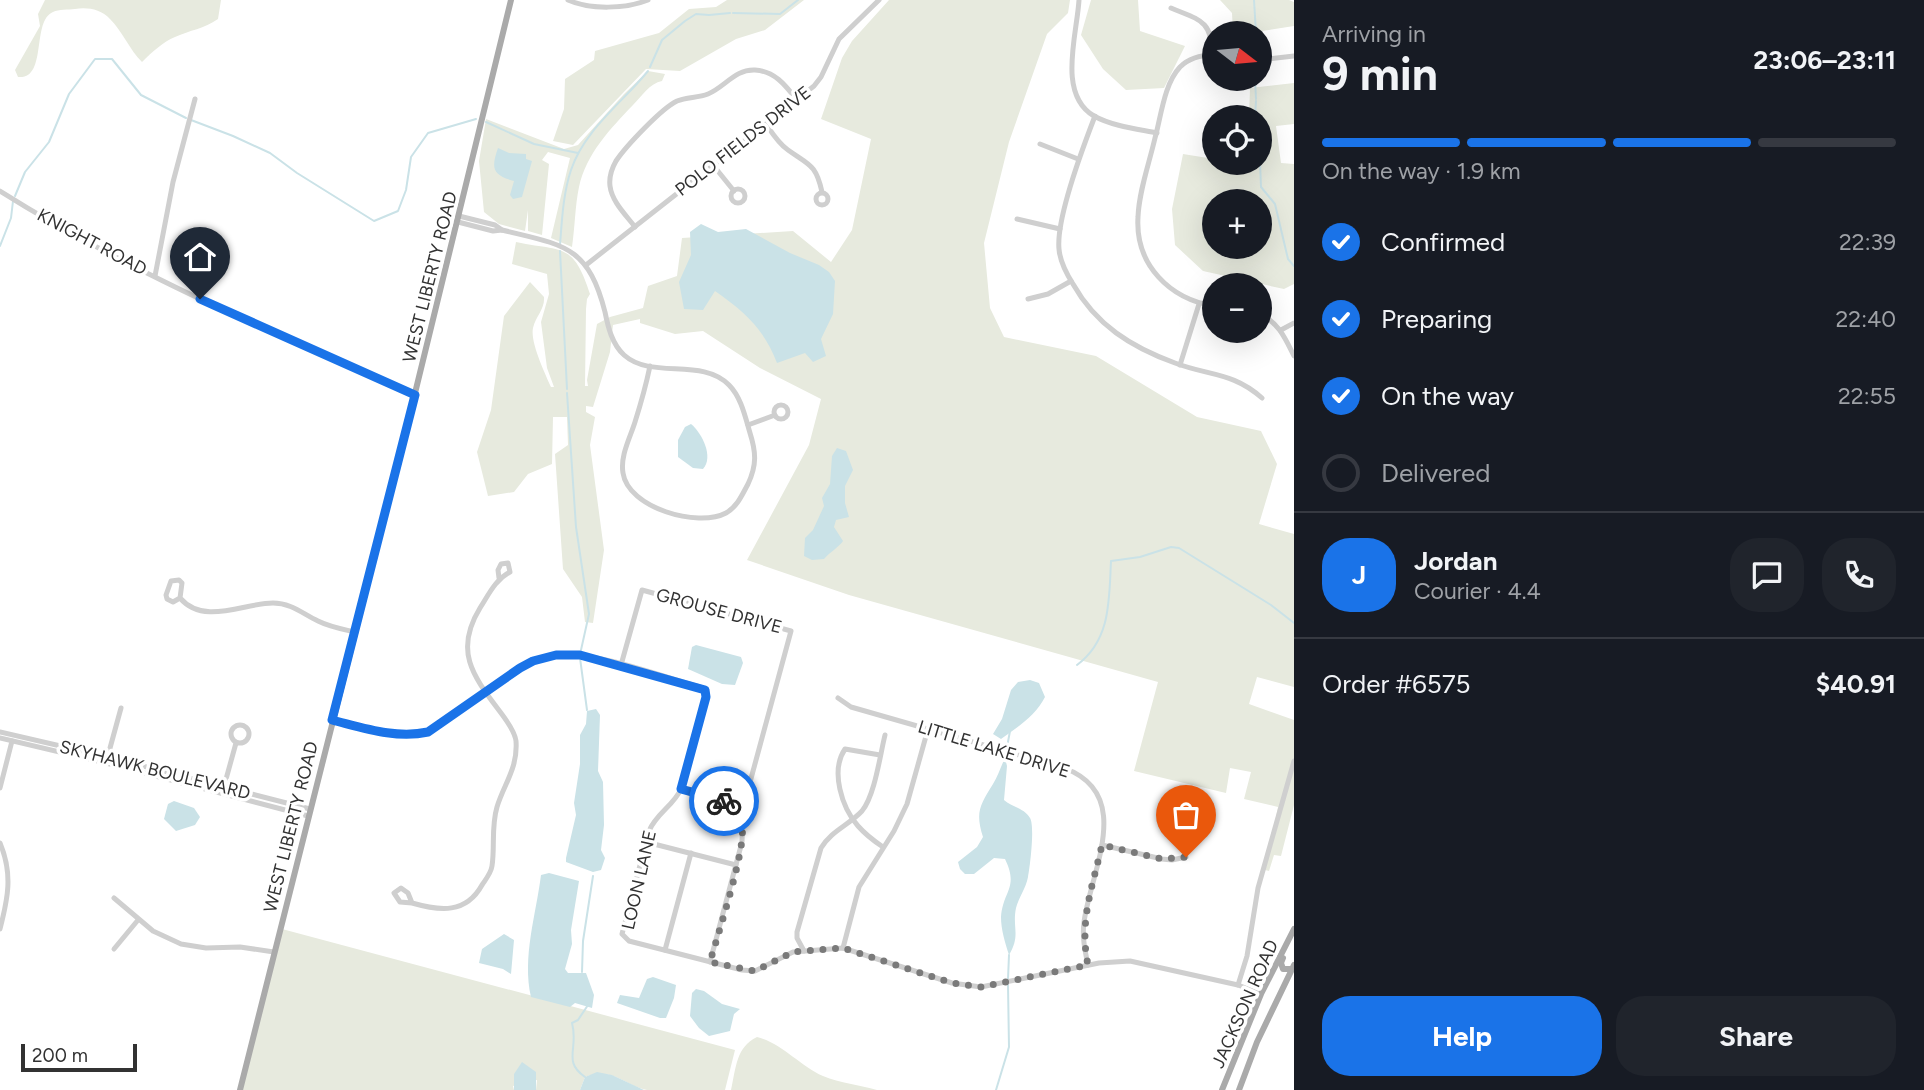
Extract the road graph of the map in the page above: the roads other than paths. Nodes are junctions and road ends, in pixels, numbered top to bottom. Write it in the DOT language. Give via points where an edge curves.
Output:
graph roads {
  1 [pos="511,0"];
  2 [pos="568,0"];
  3 [pos="649,0"];
  4 [pos="879,0"];
  5 [pos="1079,0"];
  6 [pos="1171,8"];
  7 [pos="1202,21"];
  8 [pos="1202,56"];
  9 [pos="1294,56"];
  10 [pos="1272,59"];
  11 [pos="195,99"];
  12 [pos="797,100"];
  13 [pos="1095,116"];
  14 [pos="766,124"];
  15 [pos="1157,134"];
  16 [pos="1040,144"];
  17 [pos="1078,159"];
  18 [pos="713,165"];
  19 [pos="0,191"];
  20 [pos="734,191"];
  21 [pos="822,192"];
  22 [pos="458,219"];
  23 [pos="1017,219"];
  24 [pos="635,227"];
  25 [pos="1060,229"];
  26 [pos="586,265"];
  27 [pos="155,276"];
  28 [pos="1071,281"];
  29 [pos="1028,299"];
  30 [pos="1199,304"];
  31 [pos="1202,304"];
  32 [pos="1272,320"];
  33 [pos="1294,323"];
  34 [pos="1281,330"];
  35 [pos="1294,356"];
  36 [pos="1180,365"];
  37 [pos="650,366"];
  38 [pos="415,395"];
  39 [pos="1262,398"];
  40 [pos="775,415"];
  41 [pos="748,425"];
  42 [pos="508,564"];
  43 [pos="180,598"];
  44 [pos="355,632"];
  45 [pos="621,665"];
  46 [pos="485,692"];
  47 [pos="838,698"];
  48 [pos="121,708"];
  49 [pos="332,720"];
  50 [pos="928,729"];
  51 [pos="0,732"];
  52 [pos="885,735"];
  53 [pos="0,738"];
  54 [pos="13,738"];
  55 [pos="236,743"];
  56 [pos="880,755"];
  57 [pos="107,760"];
  58 [pos="1294,761"];
  59 [pos="0,788"];
  60 [pos="681,789"];
  61 [pos="223,790"];
  62 [pos="309,812"];
  63 [pos="736,812"];
  64 [pos="853,817"];
  65 [pos="646,842"];
  66 [pos="0,844"];
  67 [pos="1102,845"];
  68 [pos="884,846"];
  69 [pos="691,853"];
  70 [pos="1186,857"];
  71 [pos="736,865"];
  72 [pos="114,898"];
  73 [pos="412,903"];
  74 [pos="138,920"];
  75 [pos="0,929"];
  76 [pos="1294,929"];
  77 [pos="1287,943"];
  78 [pos="843,948"];
  79 [pos="114,949"];
  80 [pos="665,950"];
  81 [pos="804,951"];
  82 [pos="274,952"];
  83 [pos="710,962"];
  84 [pos="1088,965"];
  85 [pos="1293,967"];
  86 [pos="1238,985"];
  87 [pos="1261,994"];
  88 [pos="1270,1015"];
  89 [pos="240,1090"];
  90 [pos="1222,1090"];
  91 [pos="1238,1090"];
  1 -- 22 [label="main road, WEST LIBERTY ROAD"];
  2 -- 3 [label="street" via="590,6 630,6"];
  4 -- 12 [label="street, POLO FIELDS DRIVE" via="839,38 821,77"];
  5 -- 13 [label="street" via="1073,87 1083,107"];
  6 -- 7 [label="street"];
  8 -- 15 [label="street" via="1180,67"];
  9 -- 10 [label="street"];
  11 -- 27 [label="street"];
  12 -- 14 [label="street, POLO FIELDS DRIVE"];
  12 -- 24 [label="street" via="775,76 756,70 663,110 611,172 611,193"];
  13 -- 15 [label="street"];
  13 -- 17 [label="street"];
  14 -- 18 [label="street, POLO FIELDS DRIVE"];
  14 -- 21 [label="street" via="786,149 814,168"];
  15 -- 30 [label="street" via="1139,205 1138,232 1148,264 1174,292"];
  16 -- 17 [label="street"];
  17 -- 25 [label="street"];
  18 -- 20 [label="street"];
  18 -- 24 [label="street, POLO FIELDS DRIVE"];
  19 -- 27 [label="street, KNIGHT ROAD"];
  22 -- 26 [label="street" via="545,241 570,251"];
  22 -- 38 [label="main road, WEST LIBERTY ROAD"];
  23 -- 25 [label="street"];
  24 -- 26 [label="street, POLO FIELDS DRIVE"];
  25 -- 28 [label="street" via="1058,248"];
  26 -- 37 [label="street" via="599,289 613,342 626,357"];
  27 -- 38 [label="street, KNIGHT ROAD"];
  28 -- 29 [label="street" via="1048,295"];
  28 -- 36 [label="street" via="1107,327 1137,347"];
  30 -- 31 [label="street"];
  30 -- 36 [label="street"];
  32 -- 34 [label="street"];
  33 -- 34 [label="street"];
  34 -- 35 [label="street"];
  36 -- 39 [label="street" via="1231,377"];
  37 -- 41 [label="street" via="723,379 735,392"];
  37 -- 41 [label="street" via="622,462 625,482 637,498 696,518 728,511 740,499 754,468 755,448"];
  38 -- 44 [label="main road, WEST LIBERTY ROAD"];
  40 -- 41 [label="street"];
  42 -- 46 [label="street" via="510,572 499,578 470,627 466,648 471,669"];
  43 -- 44 [label="street" via="190,606 217,613 282,604"];
  44 -- 49 [label="main road, WEST LIBERTY ROAD"];
  45 -- 46 [label="street, LOON LANE" via="580,655 556,655 533,661"];
  45 -- 60 [label="street, LOON LANE" via="705,690"];
  45 -- 63 [label="street, GROUSE DRIVE" via="642,590 791,631 746,797"];
  46 -- 49 [label="street, LOON LANE" via="428,732 411,736"];
  46 -- 73 [label="street" via="516,738 516,763 496,808 492,869 477,894 459,907 436,910"];
  47 -- 50 [label="street, LITTLE LAKE DRIVE" via="851,707"];
  48 -- 57 [label="street"];
  49 -- 62 [label="main road, WEST LIBERTY ROAD"];
  50 -- 67 [label="street, LITTLE LAKE DRIVE" via="1084,778 1103,807"];
  50 -- 68 [label="street" via="907,804"];
  51 -- 54 [label="street, SKYHAWK BOULEVARD"];
  52 -- 56 [label="street"];
  53 -- 54 [label="street, SKYHAWK BOULEVARD"];
  54 -- 57 [label="street, SKYHAWK BOULEVARD"];
  54 -- 59 [label="street"];
  55 -- 61 [label="street"];
  56 -- 64 [label="street" via="867,801"];
  56 -- 64 [label="street" via="845,749 839,782"];
  57 -- 61 [label="street, SKYHAWK BOULEVARD"];
  58 -- 86 [label="street" via="1258,888"];
  60 -- 63 [label="street" via="718,799"];
  60 -- 65 [label="street, LOON LANE" via="653,821"];
  61 -- 62 [label="street, SKYHAWK BOULEVARD"];
  62 -- 82 [label="main road, WEST LIBERTY ROAD"];
  63 -- 71 [label="street" via="743,836"];
  64 -- 68 [label="street"];
  64 -- 81 [label="street" via="828,836 821,848 797,932"];
  65 -- 69 [label="street"];
  65 -- 80 [label="street, LOON LANE" via="622,934 629,941"];
  66 -- 75 [label="street" via="10,879"];
  67 -- 70 [label="street" via="1162,859"];
  67 -- 84 [label="street, LITTLE LAKE DRIVE" via="1084,921"];
  68 -- 78 [label="street" via="859,887"];
  69 -- 71 [label="street"];
  69 -- 80 [label="street"];
  71 -- 83 [label="street"];
  72 -- 74 [label="street"];
  74 -- 79 [label="street"];
  74 -- 82 [label="street" via="171,940 195,947"];
  76 -- 77 [label="main road, JACKSON ROAD"];
  77 -- 85 [label="main road" via="1282,967 1285,971"];
  77 -- 87 [label="main road, JACKSON ROAD"];
  78 -- 81 [label="street"];
  78 -- 84 [label="street" via="958,985 981,987"];
  80 -- 83 [label="street"];
  81 -- 83 [label="street" via="780,957 755,971"];
  82 -- 89 [label="main road, WEST LIBERTY ROAD"];
  84 -- 86 [label="street" via="1139,962"];
  85 -- 88 [label="main road, JACKSON ROAD"];
  86 -- 87 [label="street"];
  87 -- 88 [label="main road" via="1273,994"];
  87 -- 90 [label="main road, JACKSON ROAD"];
  88 -- 91 [label="main road, JACKSON ROAD"];
}
